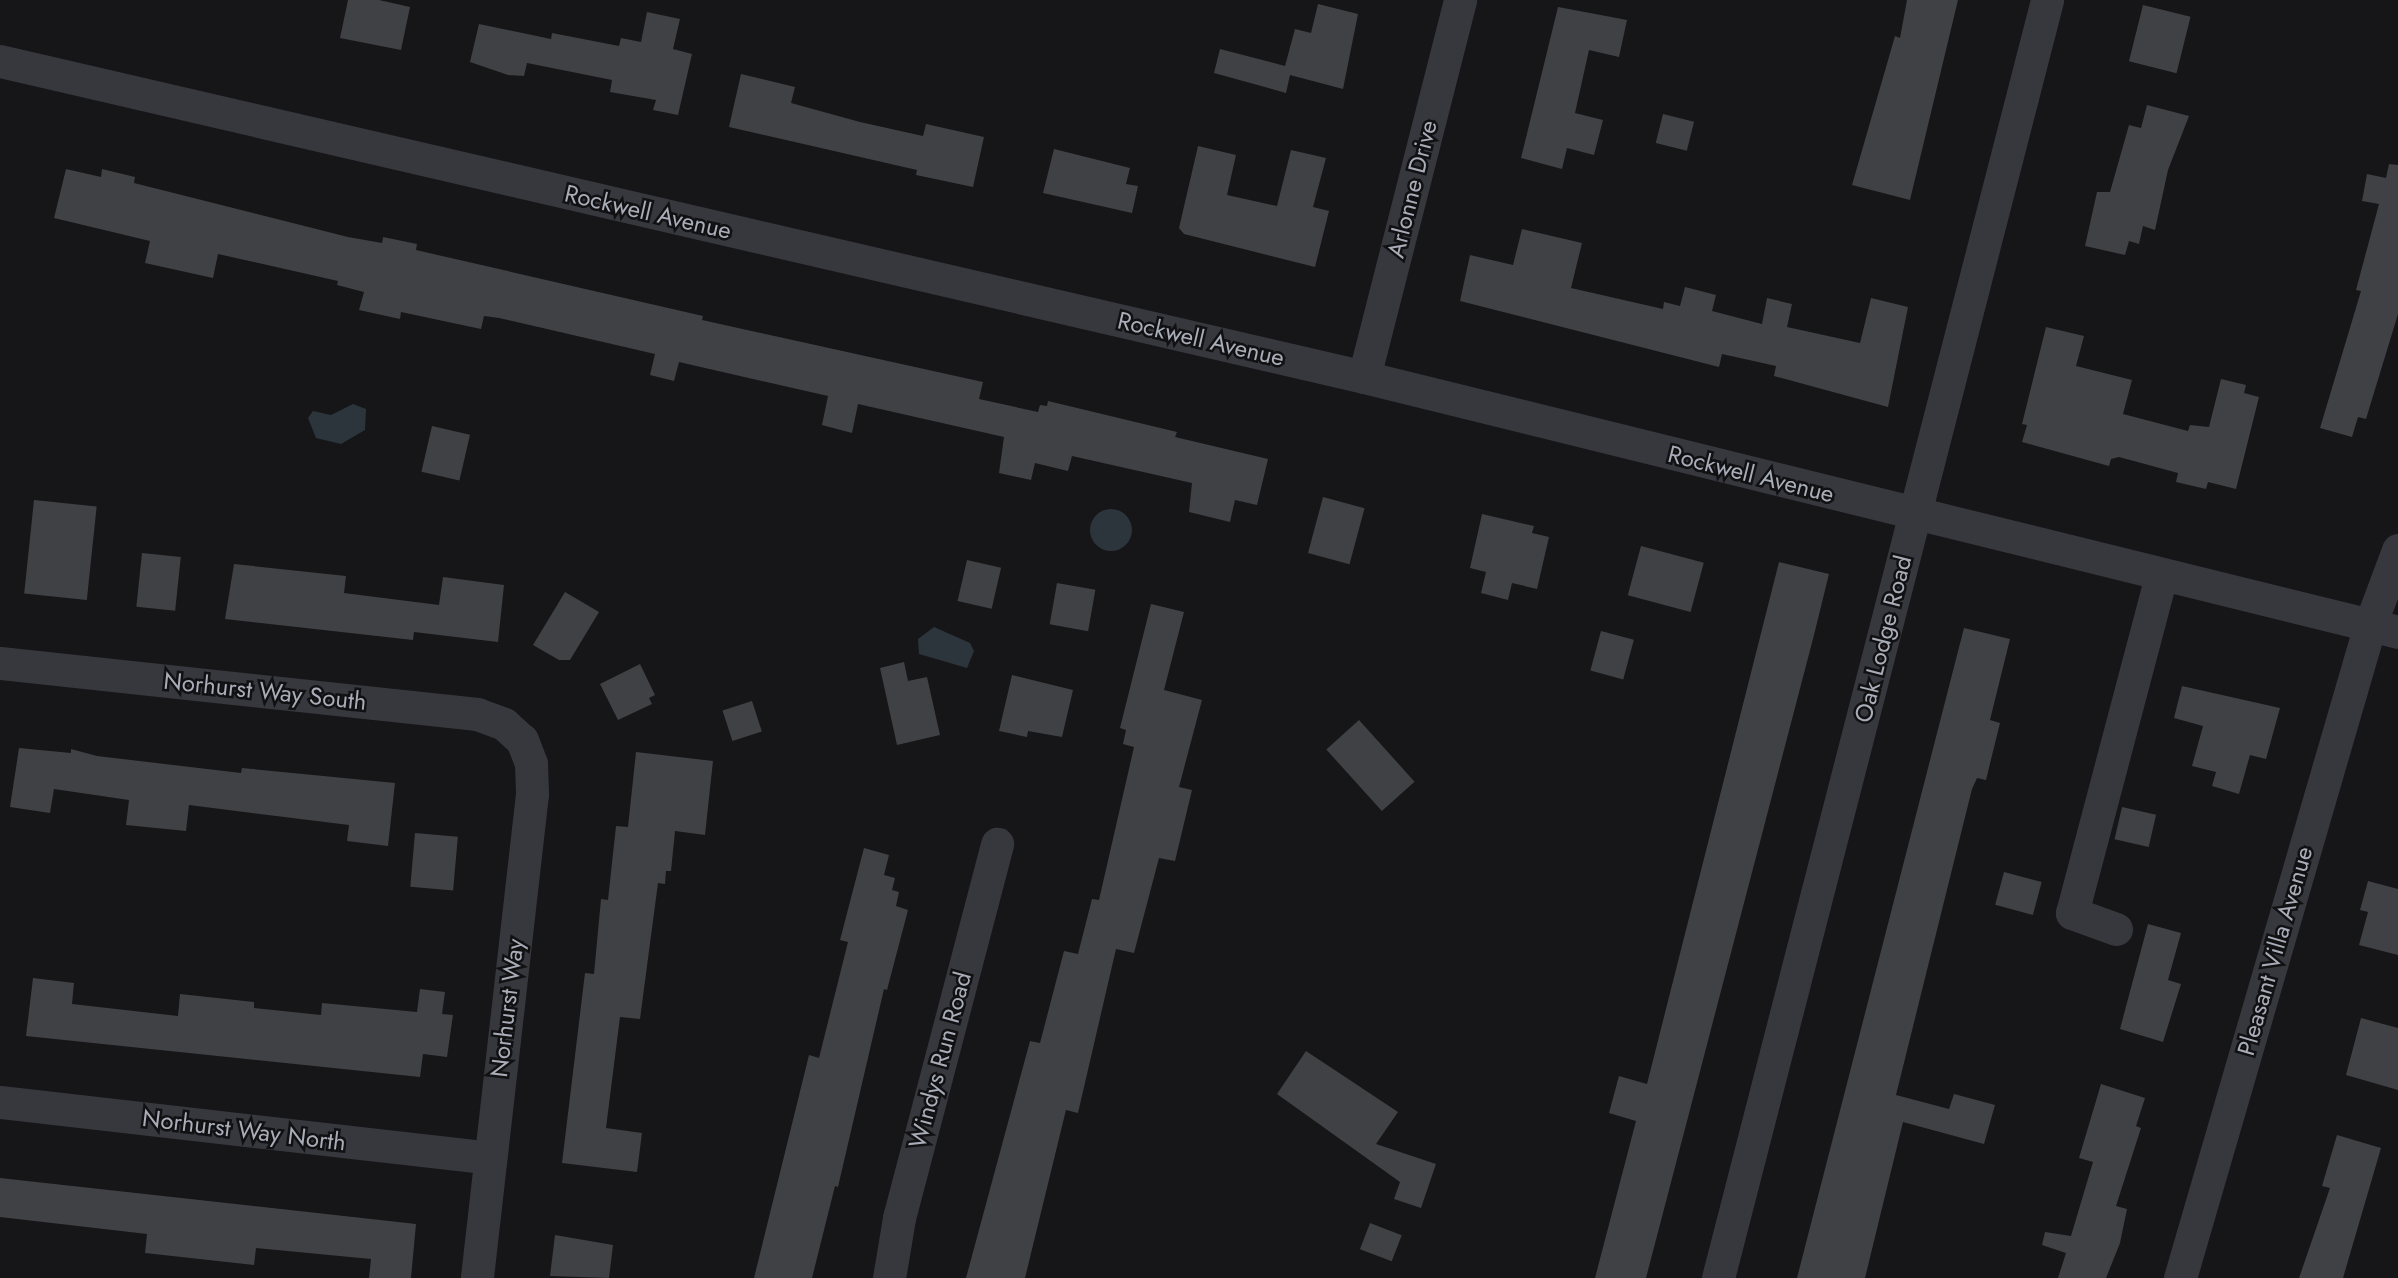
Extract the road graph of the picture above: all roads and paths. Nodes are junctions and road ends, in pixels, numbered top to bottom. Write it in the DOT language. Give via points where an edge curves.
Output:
graph roads {
  1 [pos="1460,0"];
  2 [pos="2047,0"];
  3 [pos="0,61"];
  4 [pos="1364,377"];
  5 [pos="1914,516"];
  6 [pos="2398,550"];
  7 [pos="2161,575"];
  8 [pos="2384,629"];
  9 [pos="0,663"];
  10 [pos="522,740"];
  11 [pos="997,844"];
  12 [pos="2116,929"];
  13 [pos="0,1102"];
  14 [pos="489,1158"];
  15 [pos="477,1278"];
  16 [pos="889,1278"];
  17 [pos="1718,1278"];
  18 [pos="2180,1278"];
  1 -- 4 [label="street, Arlonne Drive"];
  2 -- 5 [label="street, Oak Lodge Road"];
  3 -- 4 [label="street, Rockwell Avenue"];
  4 -- 5 [label="street, Rockwell Avenue"];
  5 -- 7 [label="street, Rockwell Avenue"];
  5 -- 17 [label="street, Oak Lodge Road"];
  6 -- 8 [label="street, Pleasant Villa Avenue"];
  7 -- 8 [label="street, Rockwell Avenue"];
  7 -- 12 [label="street" via="2072,914"];
  8 -- 18 [label="street, Pleasant Villa Avenue"];
  9 -- 10 [label="street, Norhurst Way South" via="477,713 504,724"];
  10 -- 14 [label="street, Norhurst Way" via="531,763 532,794"];
  11 -- 16 [label="street, Windys Run Road" via="899,1218"];
  13 -- 14 [label="street, Norhurst Way North"];
  14 -- 15 [label="street, Norhurst Way"];
}
